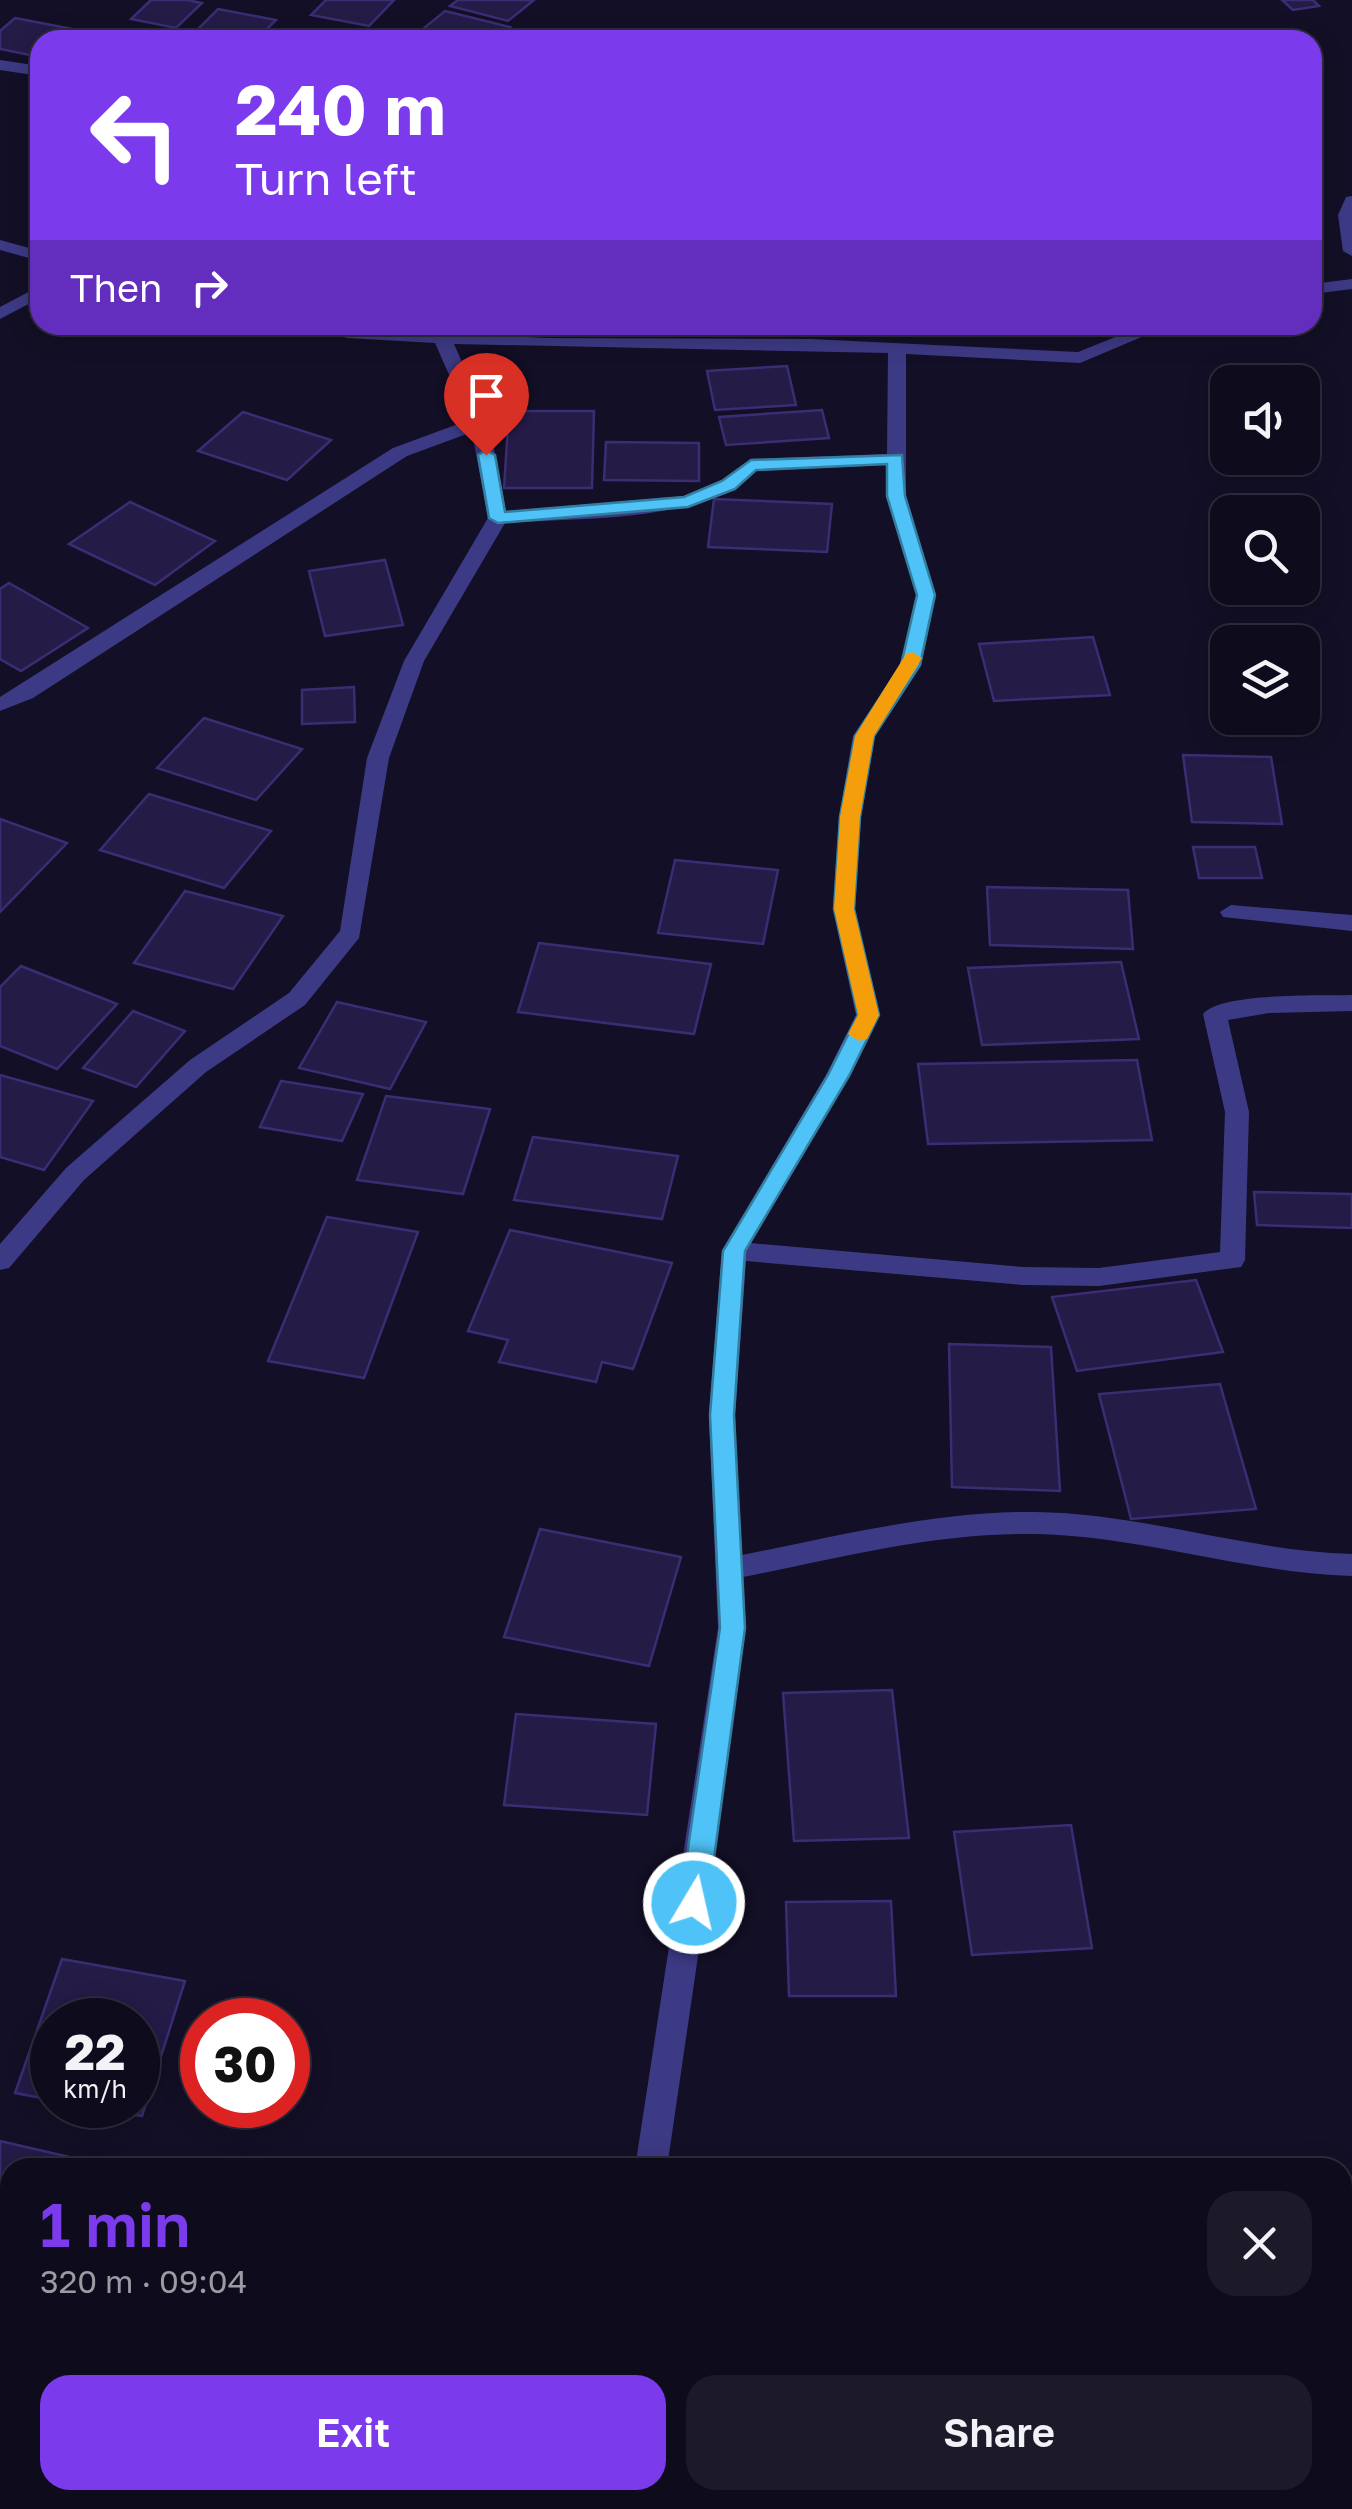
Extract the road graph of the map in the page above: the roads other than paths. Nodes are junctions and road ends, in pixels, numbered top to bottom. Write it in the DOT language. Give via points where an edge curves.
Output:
graph roads {
  1 [pos="0,64"];
  2 [pos="30,69"];
  3 [pos="1352,201"];
  4 [pos="0,245"];
  5 [pos="1352,251"];
  6 [pos="30,253"];
  7 [pos="1352,284"];
  8 [pos="1322,288"];
  9 [pos="30,297"];
  10 [pos="0,314"];
  11 [pos="385,335"];
  12 [pos="1136,335"];
  13 [pos="442,338"];
  14 [pos="897,349"];
  15 [pos="480,423"];
  16 [pos="896,459"];
  17 [pos="498,518"];
  18 [pos="0,705"];
  19 [pos="1231,912"];
  20 [pos="1352,924"];
  21 [pos="1352,1003"];
  22 [pos="734,1251"];
  23 [pos="0,1261"];
  24 [pos="1352,1565"];
  25 [pos="730,1569"];
  26 [pos="653,2158"];
  1 -- 2 [label="street"];
  3 -- 5 [label="street"];
  4 -- 6 [label="street"];
  7 -- 8 [label="street"];
  9 -- 10 [label="street"];
  11 -- 13 [label="street"];
  12 -- 14 [label="street" via="1080,358"];
  13 -- 14 [label="street"];
  13 -- 15 [label="street"];
  14 -- 16 [label="street"];
  15 -- 17 [label="street"];
  15 -- 18 [label="street" via="400,452"];
  16 -- 17 [label="street" via="751,465 728,485 688,502"];
  16 -- 22 [label="street" via="896,496 926,595 911,665 864,736 850,817 844,909 868,1015"];
  17 -- 23 [label="street" via="414,661 378,758 351,933 296,999 198,1066 75,1174"];
  19 -- 20 [label="street"];
  21 -- 22 [label="street" via="1268,1004 1215,1014 1237,1112 1232,1260 1100,1277 1022,1276"];
  22 -- 25 [label="street" via="722,1415"];
  24 -- 25 [label="street" via="1036,1522 900,1534"];
  25 -- 26 [label="street" via="732,1628"];
}
